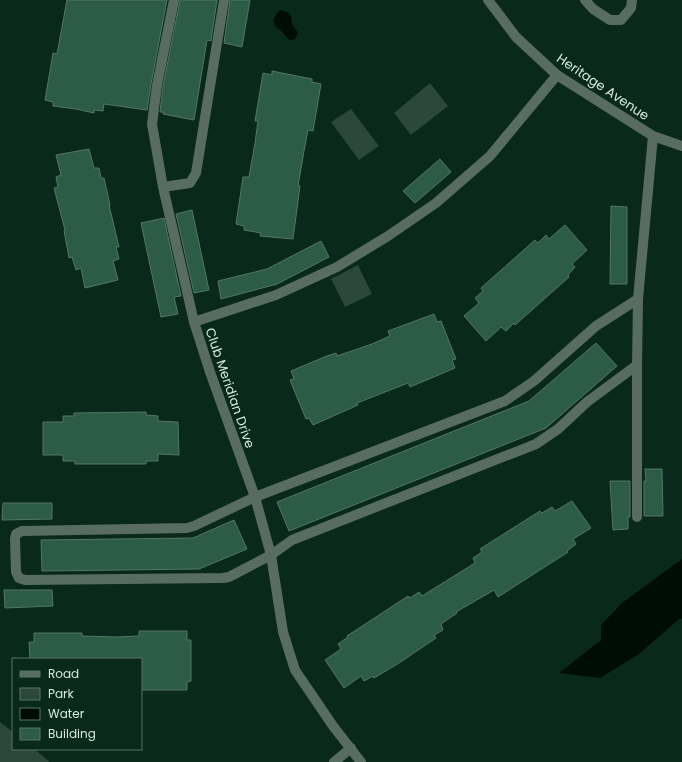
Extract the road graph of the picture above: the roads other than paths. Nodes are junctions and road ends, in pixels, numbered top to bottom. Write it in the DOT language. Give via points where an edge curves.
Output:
graph roads {
  1 [pos="174,0"];
  2 [pos="224,0"];
  3 [pos="488,0"];
  4 [pos="585,0"];
  5 [pos="632,0"];
  6 [pos="557,75"];
  7 [pos="653,136"];
  8 [pos="682,146"];
  9 [pos="163,187"];
  10 [pos="638,299"];
  11 [pos="194,322"];
  12 [pos="637,365"];
  13 [pos="255,497"];
  14 [pos="637,517"];
  15 [pos="271,555"];
  16 [pos="350,748"];
  17 [pos="334,762"];
  18 [pos="361,762"];
  1 -- 9 [label="street, Club Meridian Drive" via="152,124"];
  2 -- 9 [label="street" via="196,173 190,183"];
  3 -- 6 [label="street, Heritage Avenue" via="516,37"];
  4 -- 5 [label="street" via="593,9 610,20 622,20 631,8"];
  6 -- 7 [label="street, Heritage Avenue"];
  6 -- 11 [label="street" via="490,156 436,203 388,236 337,267 276,295"];
  7 -- 8 [label="street, Heritage Avenue"];
  7 -- 10 [label="street"];
  9 -- 11 [label="street, Club Meridian Drive"];
  10 -- 12 [label="street"];
  10 -- 13 [label="street" via="596,326 534,381 505,401"];
  11 -- 13 [label="street, Club Meridian Drive"];
  12 -- 14 [label="street"];
  12 -- 15 [label="street" via="536,444 292,540"];
  13 -- 15 [label="street, Club Meridian Drive"];
  13 -- 15 [label="street" via="187,528 22,530 16,534 15,539 16,572 19,578 25,580 223,578"];
  15 -- 16 [label="street, Club Meridian Drive" via="283,632 295,670"];
  16 -- 17 [label="street"];
  16 -- 18 [label="street, Club Meridian Drive"];
}
